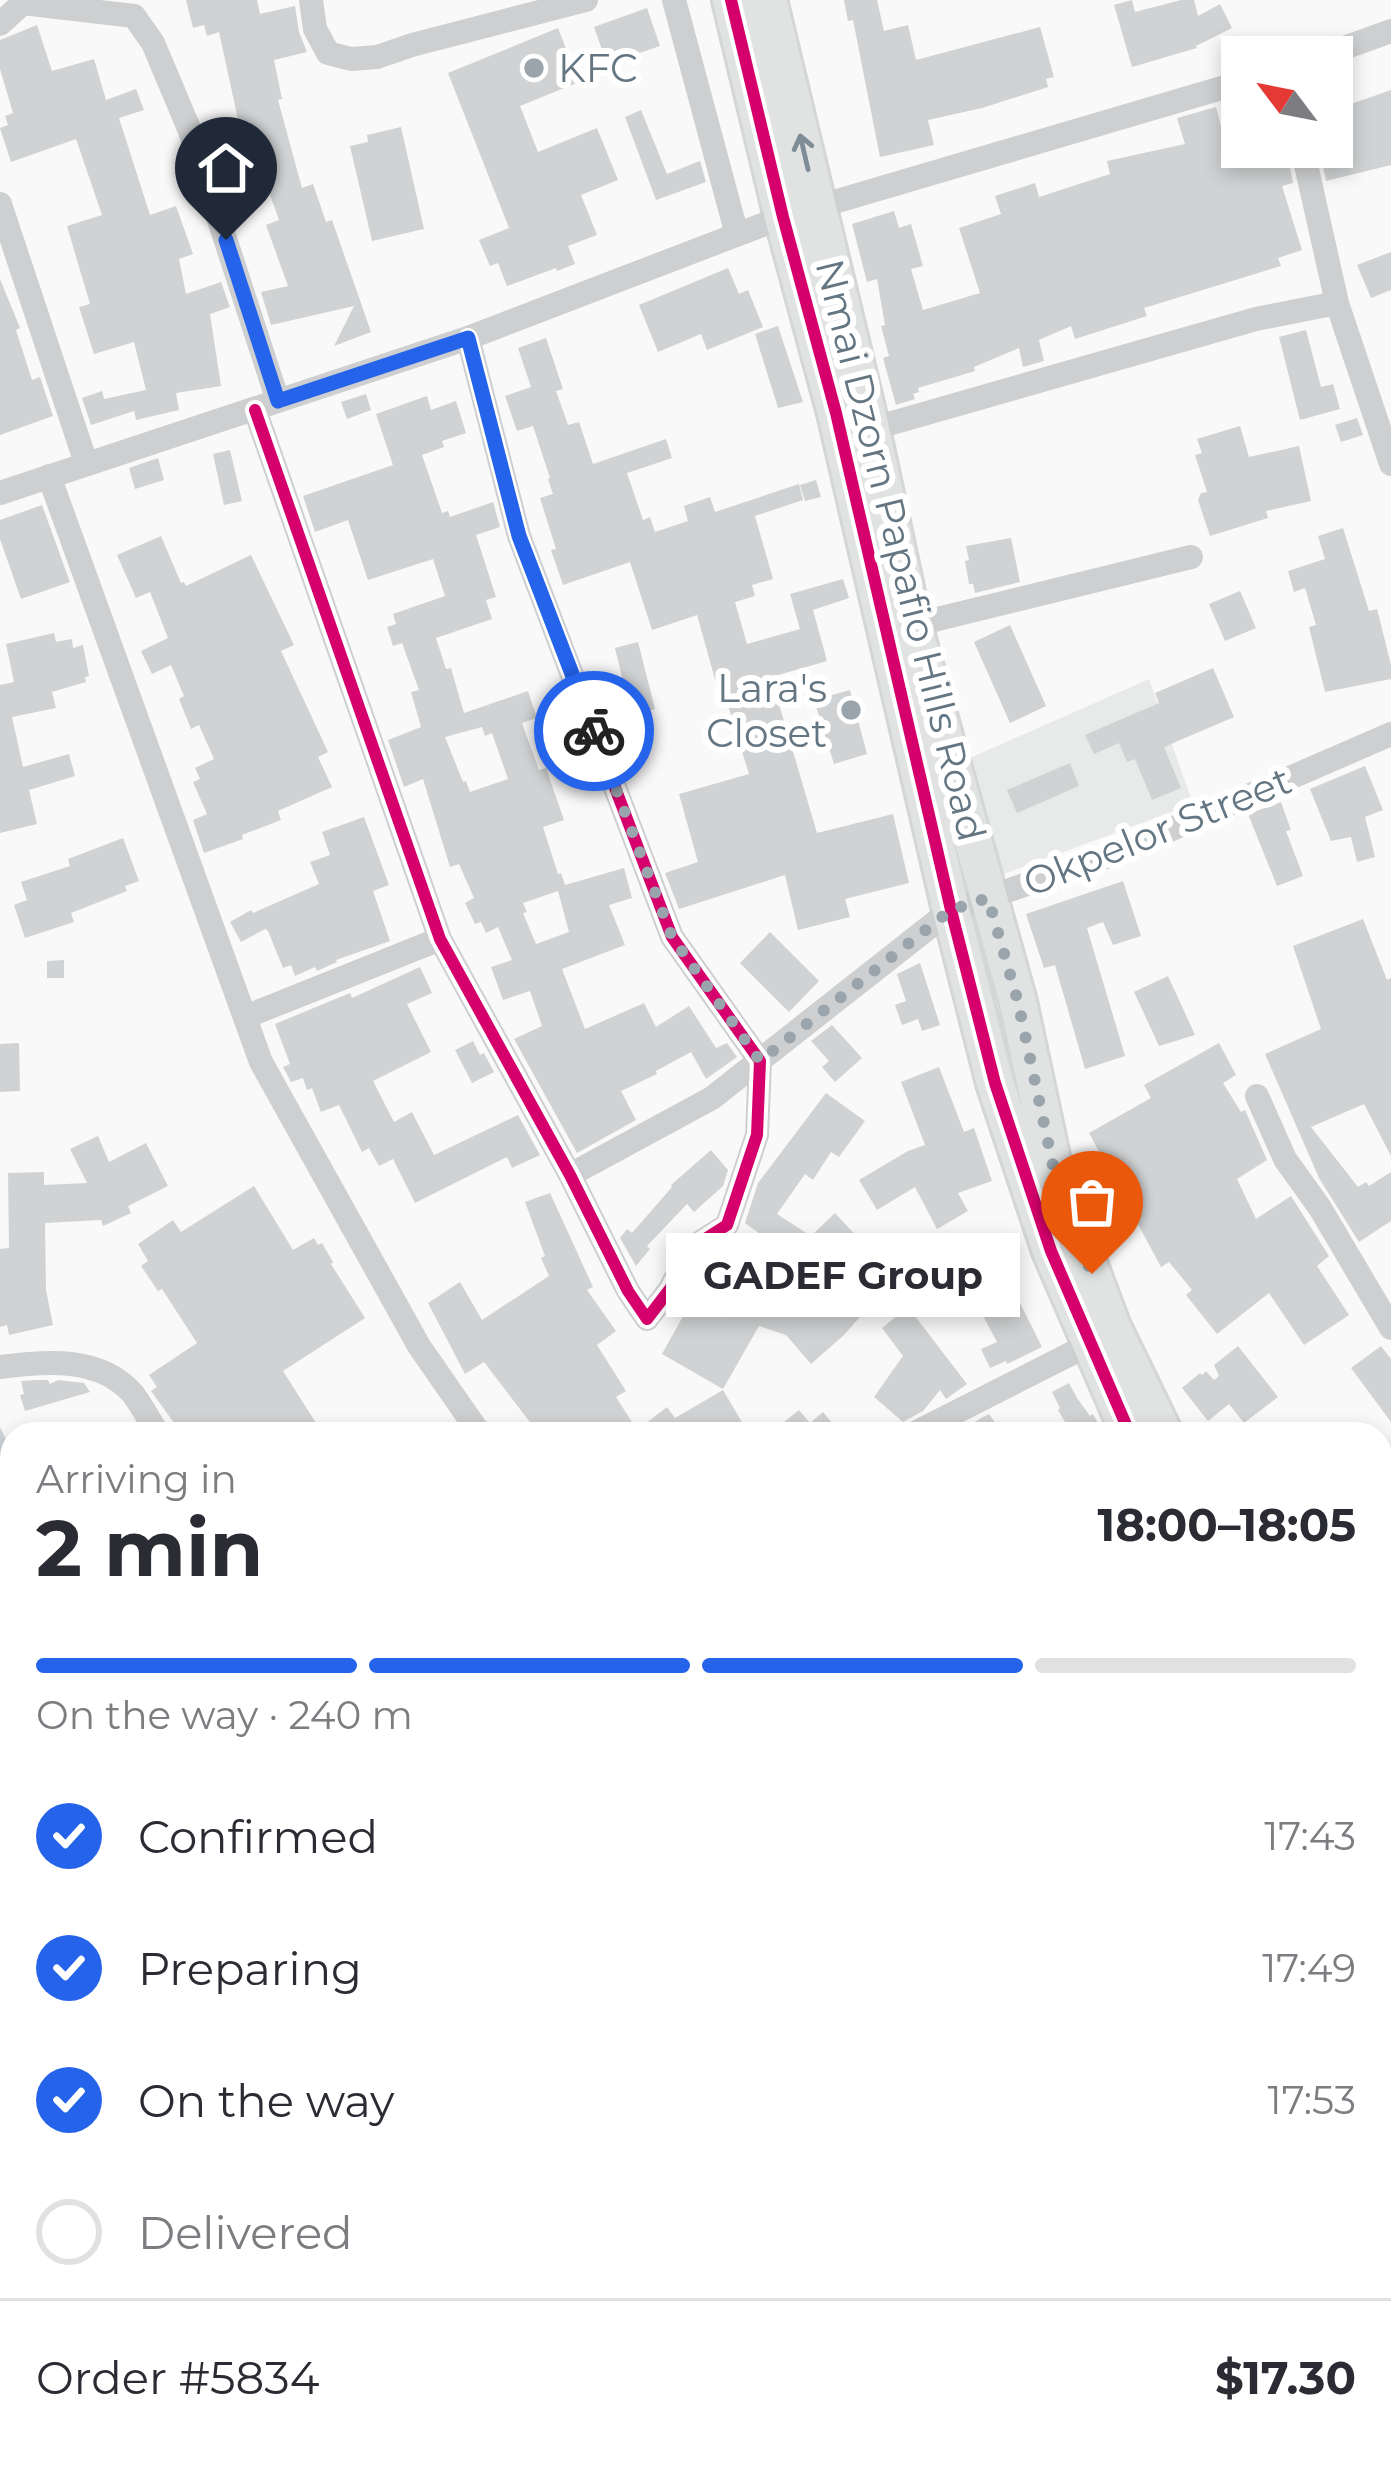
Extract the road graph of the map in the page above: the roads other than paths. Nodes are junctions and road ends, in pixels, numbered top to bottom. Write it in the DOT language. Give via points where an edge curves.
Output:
graph roads {
  1 [pos="311,0"];
  2 [pos="586,0"];
  3 [pos="674,0"];
  4 [pos="731,0"];
  5 [pos="769,0"];
  6 [pos="23,2"];
  7 [pos="135,8"];
  8 [pos="0,24"];
  9 [pos="1391,31"];
  10 [pos="1353,45"];
  11 [pos="1221,88"];
  12 [pos="1307,168"];
  13 [pos="0,204"];
  14 [pos="799,212"];
  15 [pos="737,235"];
  16 [pos="1337,303"];
  17 [pos="468,338"];
  18 [pos="266,405"];
  19 [pos="871,429"];
  20 [pos="86,463"];
  21 [pos="1391,464"];
  22 [pos="49,476"];
  23 [pos="0,493"];
  24 [pos="1191,557"];
  25 [pos="913,625"];
  26 [pos="1391,734"];
  27 [pos="988,898"];
  28 [pos="951,910"];
  29 [pos="440,939"];
  30 [pos="245,1017"];
  31 [pos="760,1061"];
  32 [pos="1257,1096"];
  33 [pos="570,1175"];
  34 [pos="1391,1328"];
  35 [pos="1092,1342"];
  36 [pos="0,1367"];
  37 [pos="150,1422"];
  38 [pos="472,1422"];
  39 [pos="936,1422"];
  40 [pos="1125,1422"];
  41 [pos="1159,1422"];
  1 -- 2 [label="street" via="328,53 351,59"];
  3 -- 15 [label="street"];
  4 -- 14 [label="street, Nmai Dzorn Papafio Hills Road"];
  14 -- 5 [label="street, Nmai Dzorn Papafio Hills Road, one-way"];
  6 -- 7 [label="street"];
  6 -- 8 [label="street"];
  7 -- 18 [label="street" via="190,130"];
  9 -- 10 [label="street"];
  11 -- 14 [label="street"];
  12 -- 16 [label="street"];
  13 -- 20 [label="street"];
  14 -- 15 [label="street"];
  14 -- 19 [label="street, Nmai Dzorn Papafio Hills Road"];
  14 -- 28 [label="street, Nmai Dzorn Papafio Hills Road" via="836,413"];
  15 -- 17 [label="street"];
  16 -- 19 [label="street"];
  16 -- 21 [label="street"];
  17 -- 18 [label="street"];
  17 -- 31 [label="street" via="519,536 672,937"];
  18 -- 20 [label="street"];
  18 -- 29 [label="street"];
  19 -- 25 [label="street, Nmai Dzorn Papafio Hills Road"];
  20 -- 22 [label="street"];
  22 -- 23 [label="street"];
  22 -- 30 [label="street"];
  24 -- 25 [label="street"];
  25 -- 27 [label="street, Nmai Dzorn Papafio Hills Road"];
  26 -- 27 [label="street, Okpelor Street" via="1112,855"];
  27 -- 28 [label="street, Okpelor Street"];
  27 -- 41 [label="street, Nmai Dzorn Papafio Hills Road" via="1055,1175 1112,1327"];
  28 -- 31 [label="street, Okpelor Street"];
  28 -- 35 [label="street, Nmai Dzorn Papafio Hills Road" via="1014,1145"];
  29 -- 30 [label="street"];
  29 -- 33 [label="street"];
  30 -- 38 [label="street" via="261,1062 419,1346"];
  31 -- 33 [label="street, Okpelor Street" via="712,1098"];
  31 -- 33 [label="street" via="757,1135 727,1225 692,1248 647,1319"];
  32 -- 34 [label="street" via="1286,1159"];
  35 -- 39 [label="street"];
  35 -- 40 [label="street, Nmai Dzorn Papafio Hills Road"];
  36 -- 37 [label="street" via="65,1361 105,1372"];
}
